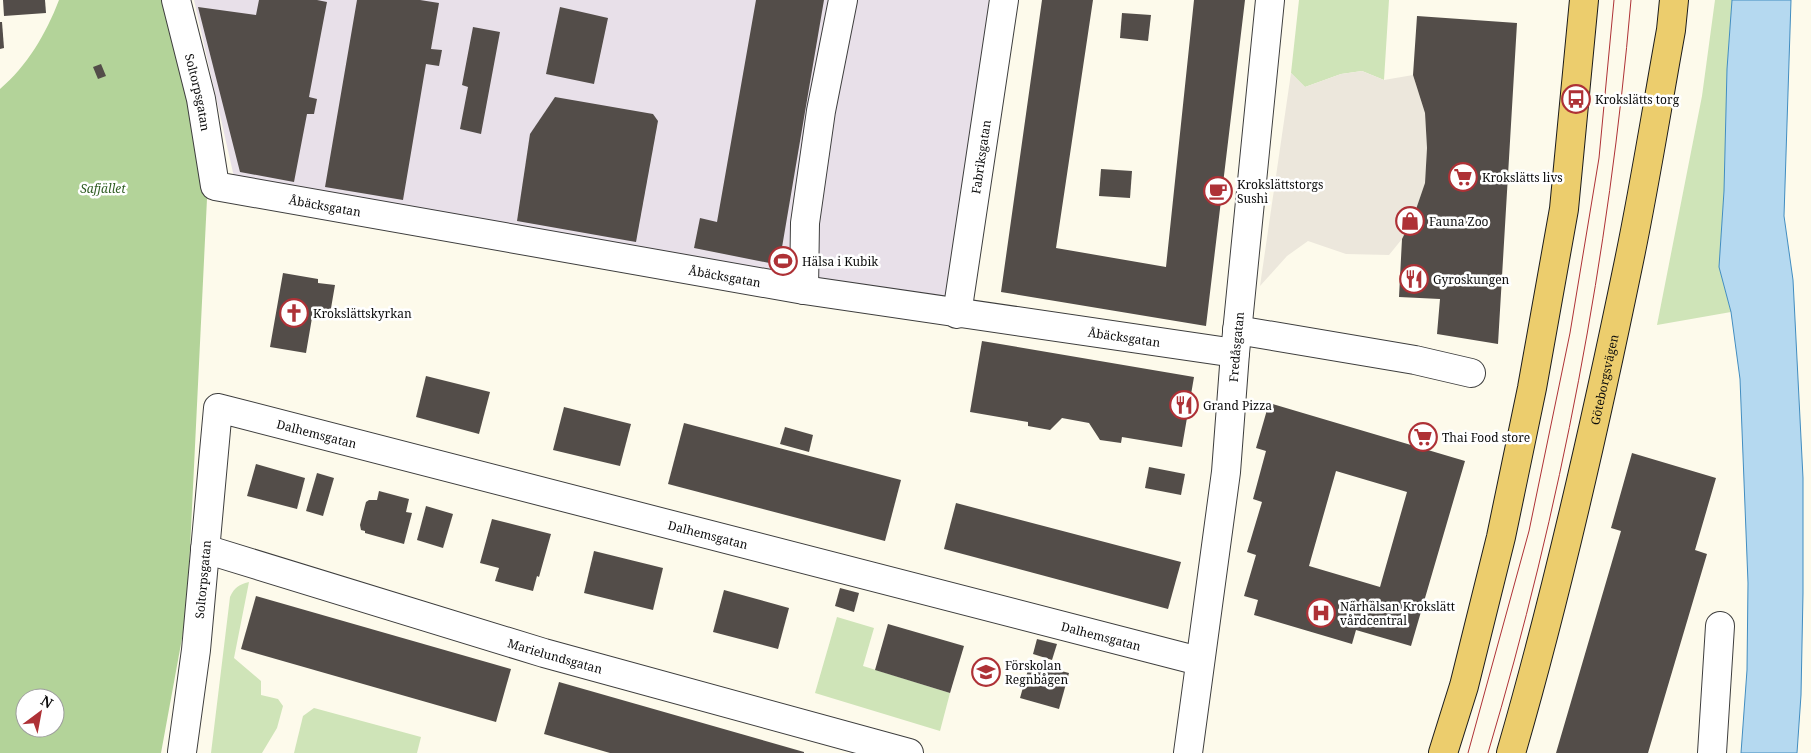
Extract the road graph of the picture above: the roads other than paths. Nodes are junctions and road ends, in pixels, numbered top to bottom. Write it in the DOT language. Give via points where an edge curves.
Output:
graph roads {
  1 [pos="176,0"];
  2 [pos="843,0"];
  3 [pos="1004,0"];
  4 [pos="1270,0"];
  5 [pos="1584,0"];
  6 [pos="1674,0"];
  7 [pos="215,186"];
  8 [pos="804,290"];
  9 [pos="957,314"];
  10 [pos="1236,342"];
  11 [pos="1471,373"];
  12 [pos="218,408"];
  13 [pos="205,549"];
  14 [pos="1720,626"];
  15 [pos="1199,661"];
  16 [pos="182,752"];
  17 [pos="909,753"];
  18 [pos="1188,753"];
  19 [pos="1443,753"];
  20 [pos="1511,753"];
  21 [pos="1712,753"];
  1 -- 7 [label="street, Soltorpsgatan" via="201,99"];
  2 -- 8 [label="street" via="821,111 805,223"];
  3 -- 9 [label="street, Fabriksgatan"];
  4 -- 10 [label="street, Fredåsgatan"];
  5 -- 19 [label="main road" via="1564,209 1537,360 1501,537 1464,686"];
  6 -- 20 [label="main road, Göteborgsvägen" via="1629,259 1583,474 1538,659"];
  7 -- 8 [label="street, Åbäcksgatan"];
  8 -- 9 [label="street, Åbäcksgatan"];
  9 -- 10 [label="street, Åbäcksgatan"];
  10 -- 11 [label="street, Åbäcksgatan" via="1415,360"];
  10 -- 15 [label="street, Fredåsgatan" via="1226,472"];
  12 -- 13 [label="street, Soltorpsgatan"];
  12 -- 15 [label="street, Dalhemsgatan"];
  13 -- 16 [label="street, Soltorpsgatan"];
  13 -- 17 [label="street, Marielundsgatan" via="544,653"];
  14 -- 21 [label="street"];
  15 -- 18 [label="street, Fredåsgatan"];
}
